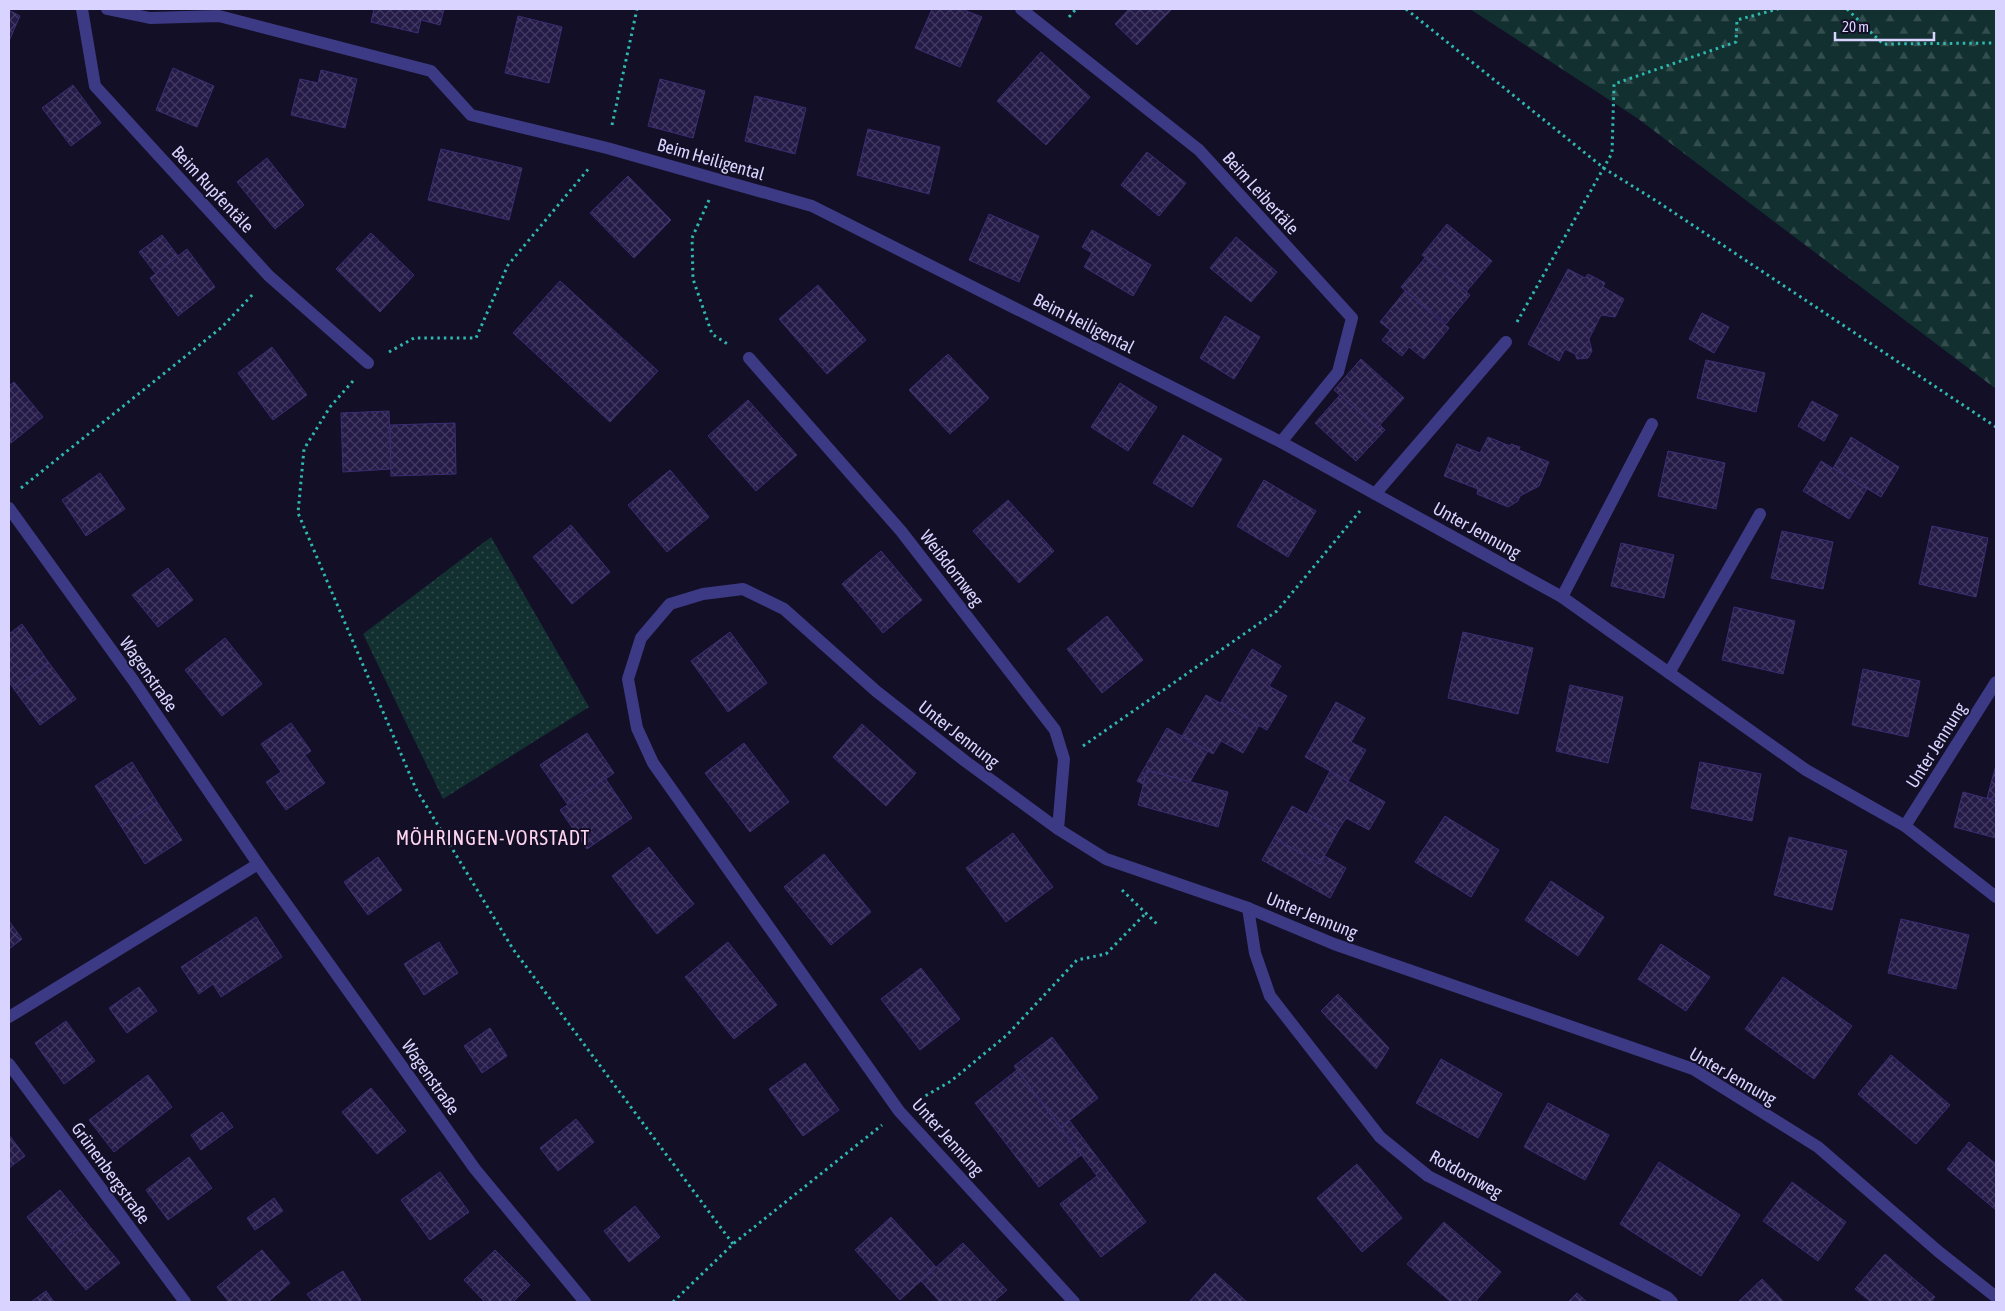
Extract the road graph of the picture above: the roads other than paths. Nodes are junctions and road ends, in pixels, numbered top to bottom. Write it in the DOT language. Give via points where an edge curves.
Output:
graph roads {
  1 [pos="82,9"];
  2 [pos="107,9"];
  3 [pos="1021,9"];
  4 [pos="221,12"];
  5 [pos="1506,342"];
  6 [pos="749,358"];
  7 [pos="368,363"];
  8 [pos="1652,424"];
  9 [pos="1281,442"];
  10 [pos="1375,494"];
  11 [pos="9,508"];
  12 [pos="1760,514"];
  13 [pos="1562,597"];
  14 [pos="1668,672"];
  15 [pos="1996,682"];
  16 [pos="1905,826"];
  17 [pos="1058,830"];
  18 [pos="258,864"];
  19 [pos="1996,897"];
  20 [pos="1248,908"];
  21 [pos="9,1017"];
  22 [pos="9,1064"];
  23 [pos="1996,1297"];
  24 [pos="185,1302"];
  25 [pos="586,1302"];
  26 [pos="1074,1302"];
  27 [pos="1672,1302"];
  1 -- 7 [label="street, Beim Rupfentäle" via="95,86 269,276"];
  2 -- 4 [label="street, Beim Heiligental" via="150,18"];
  3 -- 9 [label="street, Beim Leibertäle" via="1199,150 1352,318 1338,372"];
  4 -- 9 [label="street, Beim Heiligental" via="431,71 471,115 606,148 812,206"];
  5 -- 10 [label="street"];
  6 -- 17 [label="street, Weißdornweg" via="907,539 1055,730 1064,759"];
  8 -- 13 [label="street"];
  9 -- 10 [label="street, Unter Jennung"];
  10 -- 13 [label="street, Unter Jennung"];
  11 -- 18 [label="street, Wagenstraße" via="133,680"];
  12 -- 14 [label="street"];
  13 -- 14 [label="street, Unter Jennung"];
  14 -- 16 [label="street, Unter Jennung" via="1806,770"];
  15 -- 16 [label="street, Unter Jennung"];
  16 -- 19 [label="street, Unter Jennung"];
  17 -- 20 [label="street, Unter Jennung" via="1106,859"];
  17 -- 26 [label="street, Unter Jennung" via="876,691 784,609 743,589 703,594 670,604 641,638 628,679 638,728 654,763 900,1111"];
  18 -- 21 [label="street"];
  18 -- 25 [label="street, Wagenstraße" via="475,1169"];
  20 -- 23 [label="street, Unter Jennung" via="1334,944 1693,1069 1818,1147"];
  20 -- 27 [label="street, Rotdornweg" via="1255,953 1270,996 1380,1137 1428,1176"];
  22 -- 24 [label="street, Grünenbergstraße"];
}
